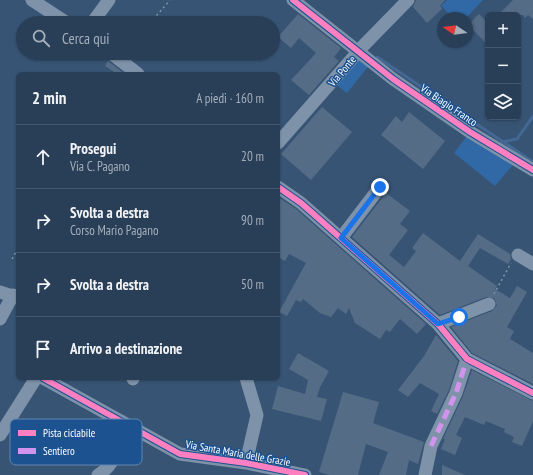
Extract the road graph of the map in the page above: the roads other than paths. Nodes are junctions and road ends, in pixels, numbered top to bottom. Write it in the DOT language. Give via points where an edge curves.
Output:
graph roads {
  1 [pos="32,0"];
  2 [pos="109,0"];
  3 [pos="293,0"];
  4 [pos="408,0"];
  5 [pos="56,16"];
  6 [pos="97,16"];
  7 [pos="358,51"];
  8 [pos="120,60"];
  9 [pos="135,72"];
  10 [pos="280,141"];
  11 [pos="533,170"];
  12 [pos="380,187"];
  13 [pos="280,188"];
  14 [pos="341,238"];
  15 [pos="518,255"];
  16 [pos="533,264"];
  17 [pos="0,292"];
  18 [pos="16,297"];
  19 [pos="489,304"];
  20 [pos="0,319"];
  21 [pos="438,324"];
  22 [pos="467,359"];
  23 [pos="35,380"];
  24 [pos="47,380"];
  25 [pos="247,380"];
  26 [pos="533,393"];
  27 [pos="10,419"];
  28 [pos="10,419"];
  29 [pos="117,419"];
  30 [pos="142,433"];
  31 [pos="0,435"];
  32 [pos="246,463"];
  33 [pos="110,465"];
  34 [pos="98,475"];
  35 [pos="305,475"];
  36 [pos="425,475"];
  1 -- 5 [label="street"];
  2 -- 6 [label="street"];
  3 -- 7 [label="street, Via Biagio Franco"];
  4 -- 7 [label="street, Via Ponte"];
  7 -- 10 [label="street, Via Ponte"];
  7 -- 11 [label="street, Via Biagio Franco" via="393,79 470,132"];
  8 -- 9 [label="street"];
  12 -- 14 [label="street"];
  13 -- 14 [label="street"];
  14 -- 21 [label="street"];
  15 -- 16 [label="street"];
  17 -- 18 [label="street"];
  18 -- 20 [label="street"];
  19 -- 21 [label="street"];
  21 -- 22 [label="street"];
  22 -- 26 [label="street"];
  22 -- 36 [label="street" via="456,393 431,446"];
  23 -- 27 [label="street"];
  24 -- 29 [label="street, Via Santa Maria delle Grazie"];
  25 -- 32 [label="street" via="257,416"];
  28 -- 31 [label="street"];
  30 -- 32 [label="street, Via Santa Maria delle Grazie" via="180,454"];
  32 -- 35 [label="street, Via Santa Maria delle Grazie"];
  33 -- 34 [label="street"];
}
